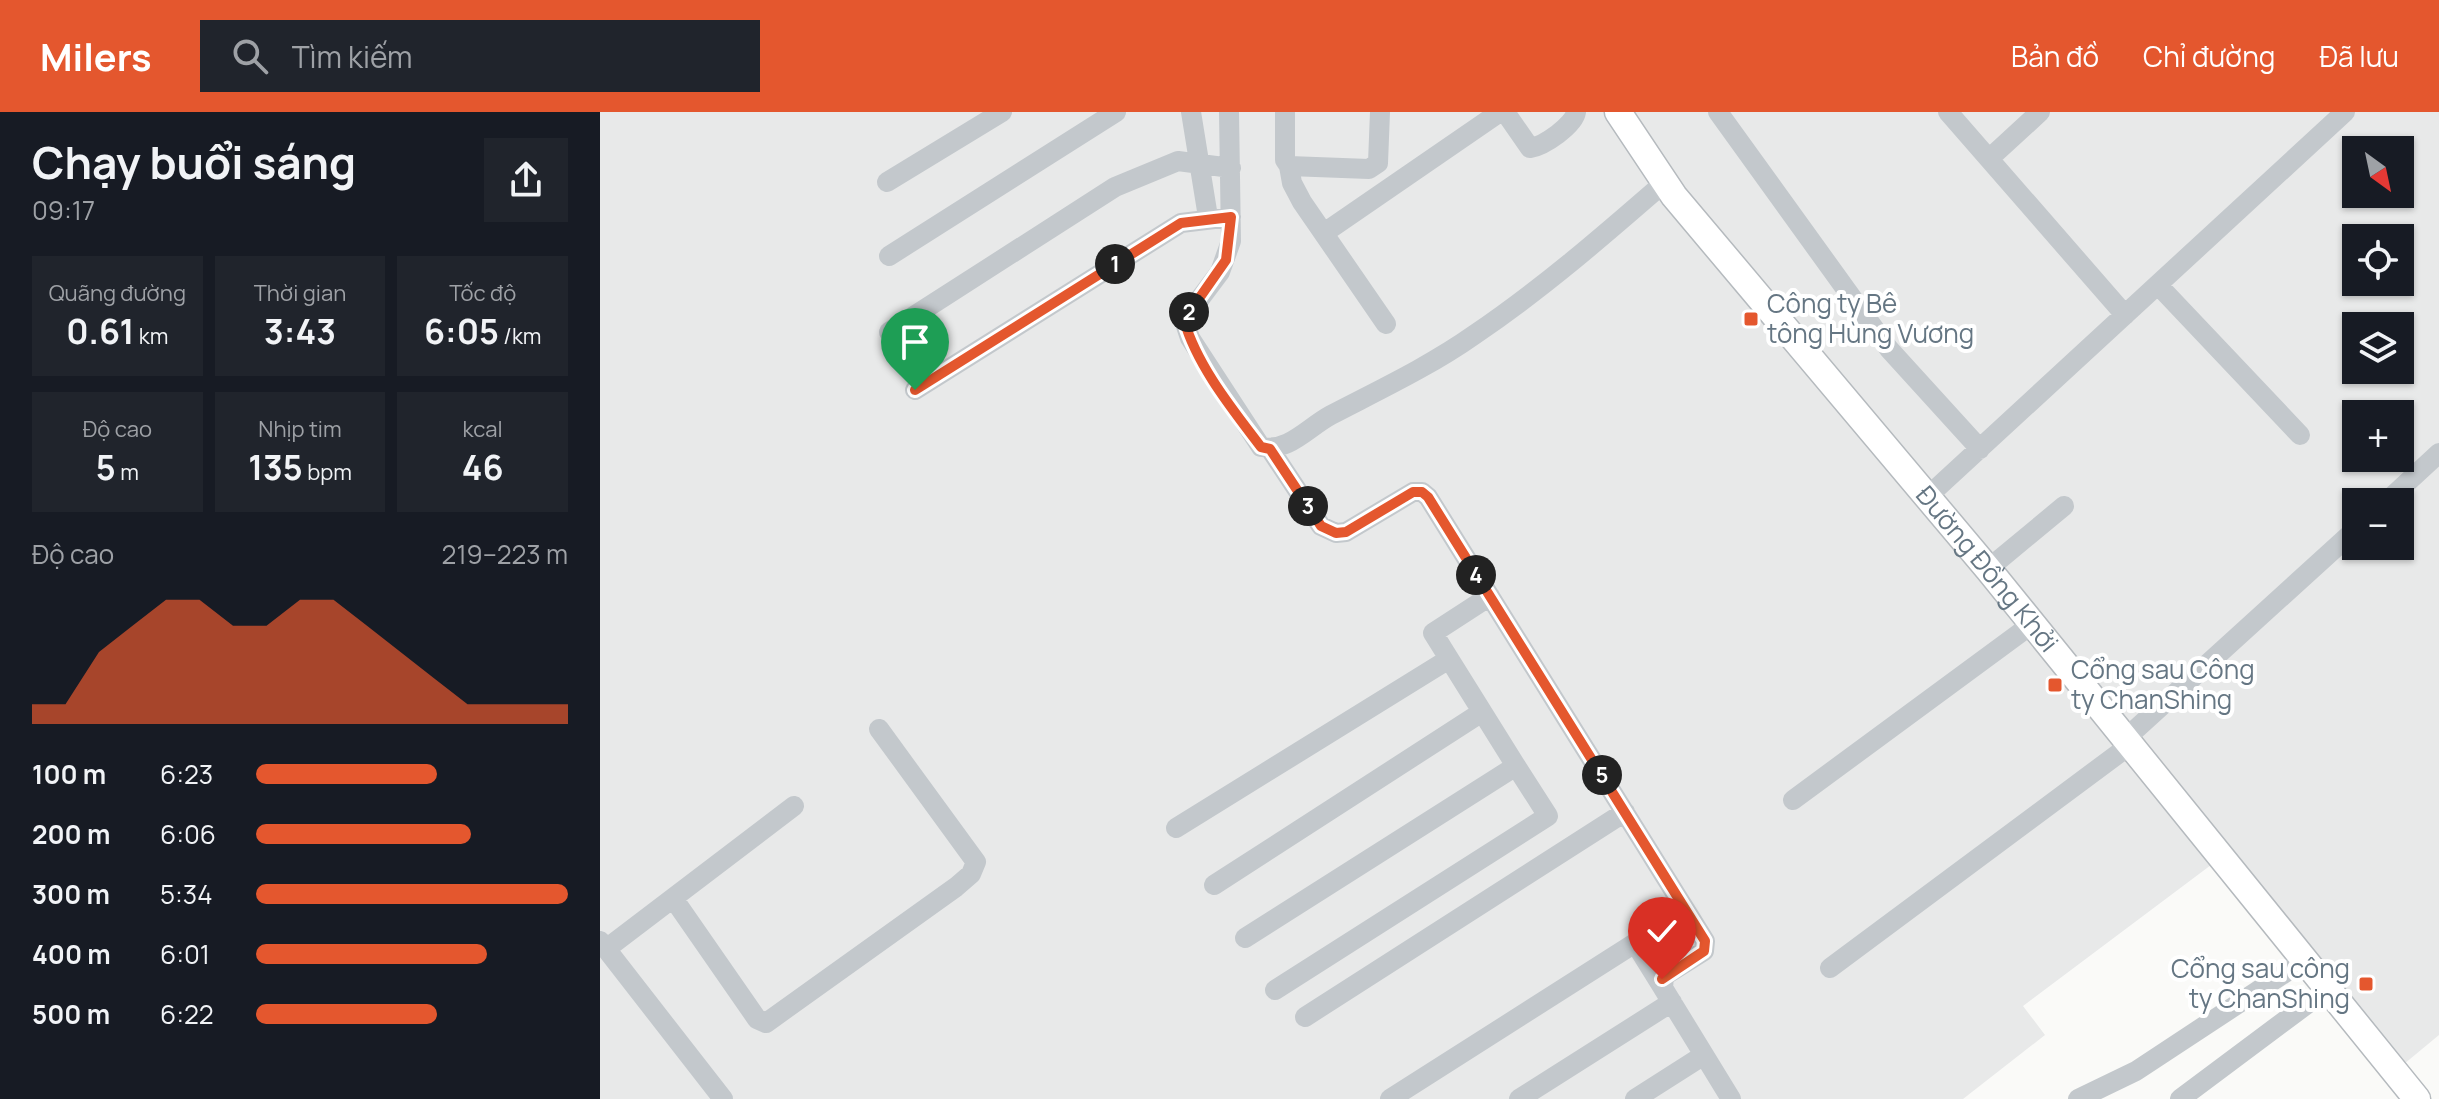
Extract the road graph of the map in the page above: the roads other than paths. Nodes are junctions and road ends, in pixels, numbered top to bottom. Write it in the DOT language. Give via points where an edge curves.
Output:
graph roads {
  1 [pos="1002,112"];
  2 [pos="1116,112"];
  3 [pos="1191,112"];
  4 [pos="1229,112"];
  5 [pos="1285,112"];
  6 [pos="1380,112"];
  7 [pos="1503,112"];
  8 [pos="1576,112"];
  9 [pos="1618,112"];
  10 [pos="1718,112"];
  11 [pos="1948,112"];
  12 [pos="2040,112"];
  13 [pos="2345,112"];
  14 [pos="1991,157"];
  15 [pos="1198,163"];
  16 [pos="1289,166"];
  17 [pos="1375,167"];
  18 [pos="1231,168"];
  19 [pos="887,182"];
  20 [pos="1665,182"];
  21 [pos="1390,186"];
  22 [pos="1208,217"];
  23 [pos="1231,217"];
  24 [pos="1324,233"];
  25 [pos="889,256"];
  26 [pos="2158,285"];
  27 [pos="2125,315"];
  28 [pos="1386,324"];
  29 [pos="889,332"];
  30 [pos="915,390"];
  31 [pos="2300,435"];
  32 [pos="1270,449"];
  33 [pos="1980,449"];
  34 [pos="2439,453"];
  35 [pos="2401,488"];
  36 [pos="1926,498"];
  37 [pos="2064,506"];
  38 [pos="2342,542"];
  39 [pos="1988,569"];
  40 [pos="1490,596"];
  41 [pos="2032,624"];
  42 [pos="1449,659"];
  43 [pos="1482,712"];
  44 [pos="879,729"];
  45 [pos="2128,742"];
  46 [pos="1516,766"];
  47 [pos="1793,800"];
  48 [pos="794,806"];
  49 [pos="1625,812"];
  50 [pos="1176,828"];
  51 [pos="1214,885"];
  52 [pos="673,898"];
  53 [pos="1245,938"];
  54 [pos="603,945"];
  55 [pos="2306,959"];
  56 [pos="1830,968"];
  57 [pos="2330,987"];
  58 [pos="1275,990"];
  59 [pos="1667,995"];
  60 [pos="1305,1017"];
  61 [pos="1704,1055"];
  62 [pos="723,1099"];
  63 [pos="1390,1099"];
  64 [pos="1519,1099"];
  65 [pos="1635,1099"];
  66 [pos="1731,1099"];
  67 [pos="2078,1099"];
  68 [pos="2180,1099"];
  69 [pos="2417,1099"];
  1 -- 19 [label="street"];
  2 -- 25 [label="street"];
  3 -- 15 [label="street"];
  4 -- 18 [label="street"];
  5 -- 16 [label="street"];
  6 -- 17 [label="street"];
  7 -- 8 [label="street" via="1530,148 1572,122"];
  7 -- 21 [label="street"];
  9 -- 20 [label="main road, Đường Đồng Khởi"];
  10 -- 33 [label="street" via="1889,349"];
  11 -- 14 [label="street"];
  12 -- 14 [label="street"];
  13 -- 26 [label="street"];
  14 -- 27 [label="street"];
  15 -- 18 [label="street"];
  15 -- 22 [label="street"];
  15 -- 29 [label="street" via="1178,161 1115,187"];
  16 -- 17 [label="street"];
  16 -- 24 [label="street" via="1292,183"];
  17 -- 21 [label="street"];
  18 -- 23 [label="street"];
  20 -- 32 [label="street" via="1557,275 1473,336 1284,446"];
  20 -- 36 [label="main road, Đường Đồng Khởi"];
  21 -- 24 [label="street"];
  22 -- 23 [label="street"];
  22 -- 30 [label="street" via="1181,223"];
  23 -- 32 [label="street" via="1226,260 1184,320 1240,420 1261,447"];
  24 -- 28 [label="street"];
  26 -- 27 [label="street"];
  26 -- 31 [label="street"];
  27 -- 33 [label="street"];
  32 -- 40 [label="street" via="1321,526 1336,533 1422,492"];
  33 -- 36 [label="street"];
  34 -- 35 [label="street"];
  36 -- 39 [label="main road, Đường Đồng Khởi"];
  37 -- 39 [label="street"];
  38 -- 45 [label="street"];
  39 -- 41 [label="main road, Đường Đồng Khởi"];
  40 -- 42 [label="street" via="1433,633"];
  40 -- 49 [label="street"];
  41 -- 45 [label="main road, Đường Đồng Khởi"];
  41 -- 47 [label="street"];
  42 -- 43 [label="street"];
  42 -- 50 [label="street"];
  43 -- 46 [label="street"];
  43 -- 51 [label="street"];
  44 -- 52 [label="street" via="976,862 956,887 766,1023 757,1019"];
  45 -- 55 [label="main road, Đường Đồng Khởi"];
  45 -- 56 [label="street"];
  46 -- 53 [label="street"];
  46 -- 58 [label="street" via="1548,816"];
  48 -- 52 [label="street"];
  49 -- 59 [label="street" via="1706,945 1664,976"];
  49 -- 60 [label="street"];
  52 -- 54 [label="street"];
  54 -- 62 [label="street"];
  55 -- 57 [label="main road, Đường Đồng Khởi"];
  55 -- 67 [label="street" via="2136,1071"];
  57 -- 68 [label="street"];
  57 -- 69 [label="main road, Đường Đồng Khởi"];
  59 -- 61 [label="street"];
  59 -- 63 [label="street" via="1635,943"];
  59 -- 64 [label="street"];
  61 -- 65 [label="street"];
  61 -- 66 [label="street"];
}
